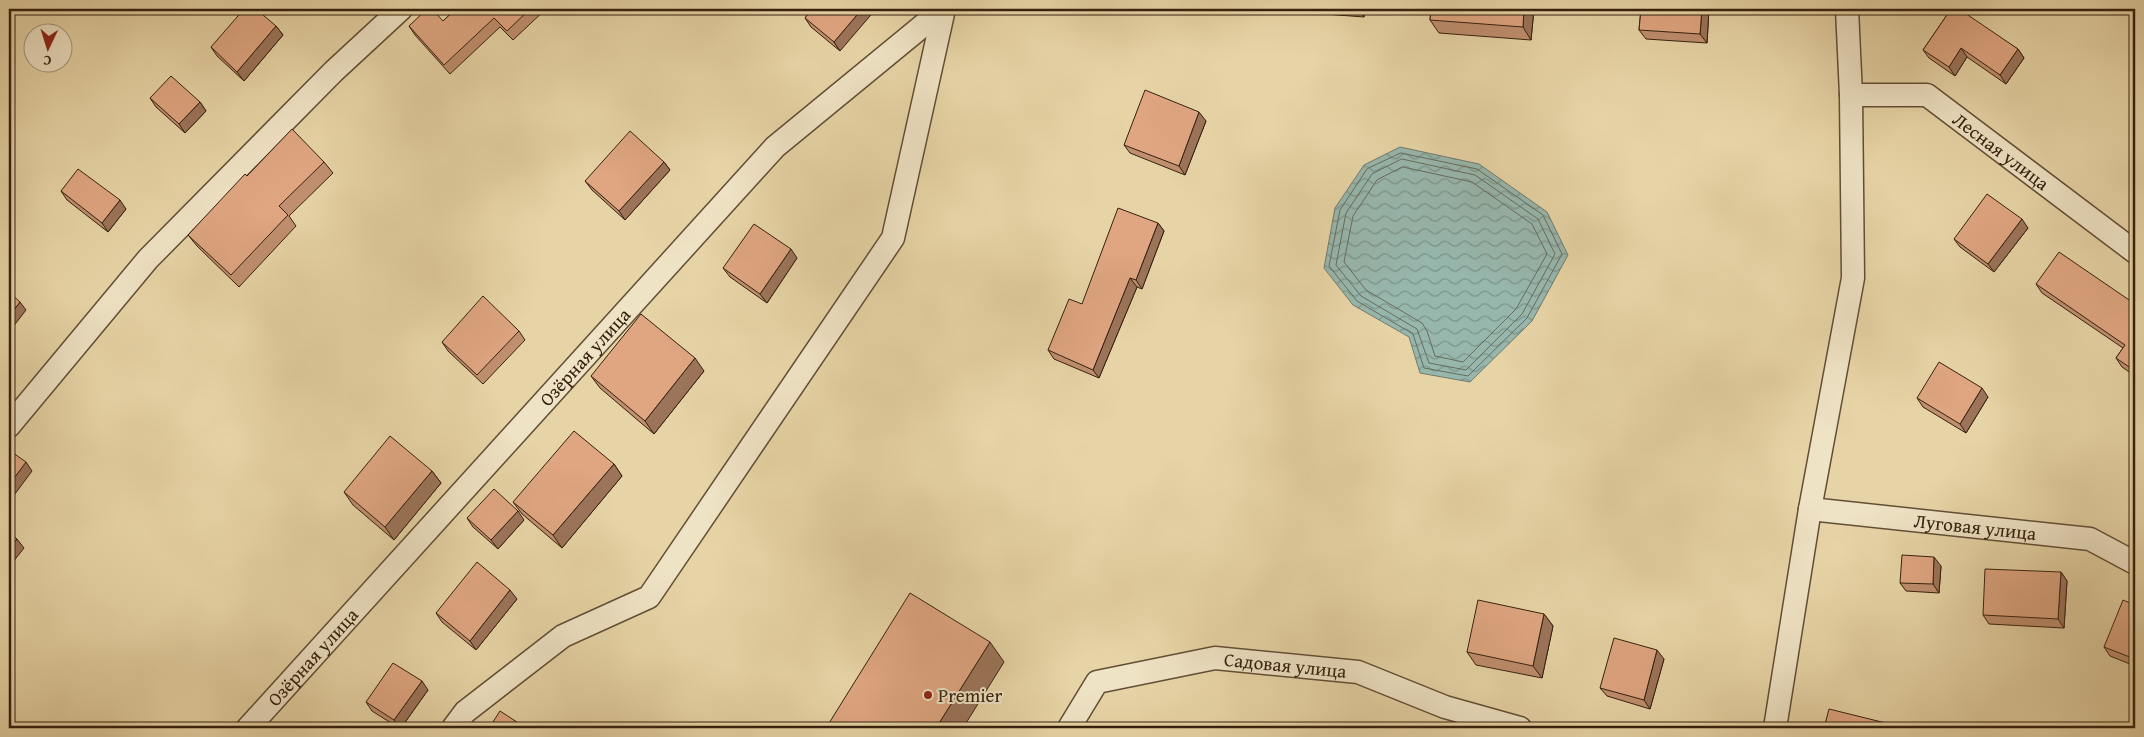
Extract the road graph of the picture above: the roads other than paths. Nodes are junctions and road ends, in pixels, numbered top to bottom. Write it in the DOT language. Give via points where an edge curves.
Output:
graph roads {
  1 [pos="401,9"];
  2 [pos="944,9"];
  3 [pos="1847,9"];
  4 [pos="1851,95"];
  5 [pos="2135,252"];
  6 [pos="9,426"];
  7 [pos="1810,509"];
  8 [pos="2135,563"];
  9 [pos="248,728"];
  10 [pos="453,728"];
  11 [pos="1069,728"];
  12 [pos="1520,728"];
  13 [pos="1775,728"];
  1 -- 6 [label="street" via="334,71 148,259"];
  2 -- 9 [label="street, Озёрная улица" via="776,147"];
  2 -- 10 [label="street" via="893,238 649,597 563,636 465,712"];
  3 -- 4 [label="street"];
  4 -- 5 [label="street, Лесная улица" via="1927,94"];
  4 -- 7 [label="street" via="1853,278"];
  7 -- 8 [label="street, Луговая улица" via="2090,539"];
  7 -- 13 [label="street"];
  11 -- 12 [label="street, Садовая улица" via="1097,682 1215,658 1358,672 1445,707"];
}
